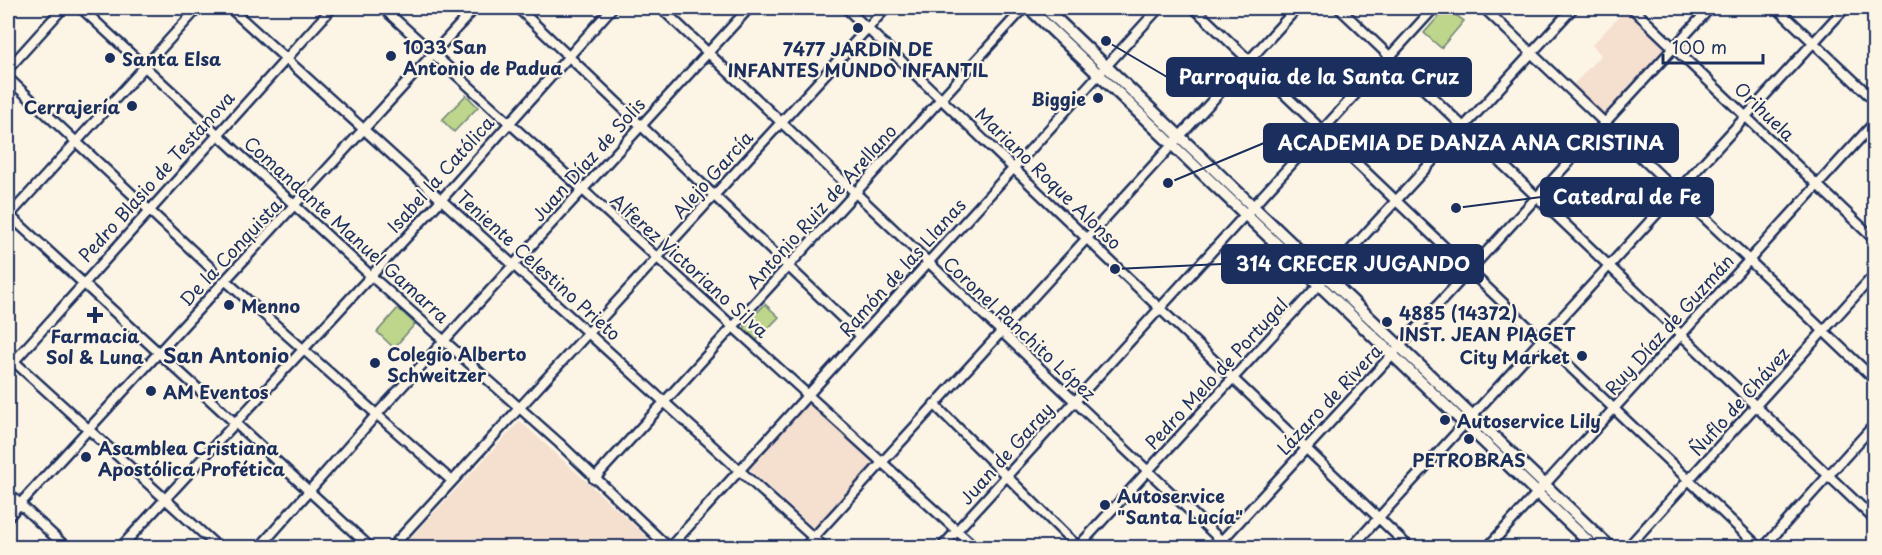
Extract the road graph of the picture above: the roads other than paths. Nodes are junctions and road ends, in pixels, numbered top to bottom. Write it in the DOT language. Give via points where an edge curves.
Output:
graph roads {
  1 [pos="63,8"];
  2 [pos="81,8"];
  3 [pos="198,8"];
  4 [pos="230,8"];
  5 [pos="332,8"];
  6 [pos="383,8"];
  7 [pos="475,8"];
  8 [pos="518,8"];
  9 [pos="612,8"];
  10 [pos="661,8"];
  11 [pos="749,8"];
  12 [pos="846,8"];
  13 [pos="886,8"];
  14 [pos="1024,8"];
  15 [pos="1029,8"];
  16 [pos="1045,8"];
  17 [pos="1159,8"];
  18 [pos="1194,8"];
  19 [pos="1297,8"];
  20 [pos="1339,8"];
  21 [pos="1434,8"];
  22 [pos="1484,8"];
  23 [pos="1573,8"];
  24 [pos="1632,8"];
  25 [pos="1710,8"];
  26 [pos="1777,8"];
  27 [pos="1845,8"];
  28 [pos="867,28"];
  29 [pos="1814,42"];
  30 [pos="1673,47"];
  31 [pos="708,53"];
  32 [pos="1532,53"];
  33 [pos="434,54"];
  34 [pos="1389,55"];
  35 [pos="568,56"];
  36 [pos="285,58"];
  37 [pos="1249,60"];
  38 [pos="146,65"];
  39 [pos="8,69"];
  40 [pos="1103,70"];
  41 [pos="8,78"];
  42 [pos="941,99"];
  43 [pos="1875,100"];
  44 [pos="1746,116"];
  45 [pos="509,122"];
  46 [pos="1604,122"];
  47 [pos="781,123"];
  48 [pos="1875,123"];
  49 [pos="641,125"];
  50 [pos="1464,127"];
  51 [pos="364,130"];
  52 [pos="1322,130"];
  53 [pos="218,133"];
  54 [pos="1176,140"];
  55 [pos="76,141"];
  56 [pos="1014,168"];
  57 [pos="1818,185"];
  58 [pos="582,189"];
  59 [pos="1677,191"];
  60 [pos="855,194"];
  61 [pos="715,196"];
  62 [pos="1537,196"];
  63 [pos="441,200"];
  64 [pos="1396,201"];
  65 [pos="295,205"];
  66 [pos="148,209"];
  67 [pos="1250,210"];
  68 [pos="8,215"];
  69 [pos="1086,237"];
  70 [pos="1875,239"];
  71 [pos="657,259"];
  72 [pos="1749,260"];
  73 [pos="927,263"];
  74 [pos="513,265"];
  75 [pos="1609,265"];
  76 [pos="788,267"];
  77 [pos="212,269"];
  78 [pos="1469,270"];
  79 [pos="370,275"];
  80 [pos="1875,275"];
  81 [pos="1323,280"];
  82 [pos="226,281"];
  83 [pos="82,282"];
  84 [pos="1160,307"];
  85 [pos="734,327"];
  86 [pos="1824,331"];
  87 [pos="590,332"];
  88 [pos="1000,332"];
  89 [pos="1682,334"];
  90 [pos="861,336"];
  91 [pos="1541,339"];
  92 [pos="445,341"];
  93 [pos="302,349"];
  94 [pos="1396,350"];
  95 [pos="157,354"];
  96 [pos="10,362"];
  97 [pos="1233,378"];
  98 [pos="1875,379"];
  99 [pos="808,394"];
  100 [pos="663,401"];
  101 [pos="1074,402"];
  102 [pos="934,404"];
  103 [pos="1756,406"];
  104 [pos="1614,409"];
  105 [pos="519,410"];
  106 [pos="377,414"];
  107 [pos="1469,419"];
  108 [pos="235,423"];
  109 [pos="1875,425"];
  110 [pos="90,429"];
  111 [pos="1306,448"];
  112 [pos="880,461"];
  113 [pos="740,469"];
  114 [pos="1148,471"];
  115 [pos="1008,475"];
  116 [pos="1829,475"];
  117 [pos="594,479"];
  118 [pos="1688,480"];
  119 [pos="452,481"];
  120 [pos="1541,488"];
  121 [pos="310,492"];
  122 [pos="8,494"];
  123 [pos="165,499"];
  124 [pos="19,503"];
  125 [pos="8,517"];
  126 [pos="1378,517"];
  127 [pos="1875,519"];
  128 [pos="957,531"];
  129 [pos="814,537"];
  130 [pos="1218,544"];
  131 [pos="669,547"];
  132 [pos="1078,547"];
  133 [pos="67,548"];
  134 [pos="120,548"];
  135 [pos="219,548"];
  136 [pos="259,548"];
  137 [pos="370,548"];
  138 [pos="391,548"];
  139 [pos="804,548"];
  140 [pos="825,548"];
  141 [pos="941,548"];
  142 [pos="976,548"];
  143 [pos="1229,548"];
  144 [pos="1351,548"];
  145 [pos="1410,548"];
  146 [pos="1487,548"];
  147 [pos="1595,548"];
  148 [pos="1611,548"];
  149 [pos="1627,548"];
  150 [pos="1762,548"];
  1 -- 39 [label="street"];
  2 -- 38 [label="street, Comandante Manuel Gamarra"];
  3 -- 38 [label="street"];
  4 -- 36 [label="street, Teniente Celestino Prieto"];
  5 -- 36 [label="street, Pedro Blasio de Testanova"];
  6 -- 33 [label="street, Alferez Victoriano Silva"];
  7 -- 33 [label="street, De la Conquista"];
  8 -- 35 [label="street"];
  9 -- 35 [label="street, Isabel la Católica"];
  10 -- 31 [label="street, Coronel Panchito López"];
  11 -- 31 [label="street, Juan Díaz de Solis"];
  12 -- 28 [label="street, Mariano Roque Alonso"];
  13 -- 28 [label="street, Alejo García"];
  14 -- 42 [label="street, Antonio Ruiz de Arellano"];
  15 -- 40 [label="main road"];
  16 -- 40 [label="main road"];
  17 -- 40 [label="street, Ramón de las Llanas"];
  18 -- 37 [label="street"];
  19 -- 37 [label="street"];
  20 -- 34 [label="street"];
  21 -- 34 [label="street, Juan de Garay"];
  22 -- 32 [label="street"];
  23 -- 32 [label="street, Pedro Melo de Portugal"];
  24 -- 30 [label="street, Orihuela"];
  25 -- 30 [label="street, Lázaro de Rivera"];
  26 -- 29 [label="street"];
  27 -- 29 [label="street"];
  28 -- 42 [label="street, Mariano Roque Alonso"];
  28 -- 47 [label="street, Alejo García"];
  29 -- 43 [label="street"];
  29 -- 44 [label="street"];
  30 -- 44 [label="street, Orihuela"];
  30 -- 46 [label="street, Lázaro de Rivera"];
  31 -- 47 [label="street, Coronel Panchito López"];
  31 -- 49 [label="street, Juan Díaz de Solis"];
  32 -- 46 [label="street"];
  32 -- 50 [label="street, Pedro Melo de Portugal"];
  33 -- 45 [label="street, Alferez Victoriano Silva"];
  33 -- 51 [label="street, De la Conquista"];
  34 -- 50 [label="street"];
  34 -- 52 [label="street, Juan de Garay"];
  35 -- 45 [label="street, Isabel la Católica"];
  35 -- 49 [label="street"];
  36 -- 51 [label="street, Teniente Celestino Prieto"];
  36 -- 53 [label="street, Pedro Blasio de Testanova"];
  37 -- 52 [label="street"];
  37 -- 54 [label="street"];
  38 -- 53 [label="street, Comandante Manuel Gamarra"];
  38 -- 55 [label="street"];
  40 -- 54 [label="main road"];
  40 -- 56 [label="street, Ramón de las Llanas"];
  41 -- 55 [label="street"];
  42 -- 56 [label="street, Mariano Roque Alonso"];
  42 -- 60 [label="street, Antonio Ruiz de Arellano"];
  44 -- 57 [label="street, Orihuela"];
  44 -- 59 [label="street"];
  45 -- 58 [label="street, Alferez Victoriano Silva"];
  45 -- 63 [label="street, Isabel la Católica"];
  46 -- 59 [label="street"];
  46 -- 62 [label="street, Lázaro de Rivera"];
  47 -- 60 [label="street, Coronel Panchito López"];
  47 -- 61 [label="street, Alejo García"];
  48 -- 57 [label="street, Ruy Díaz de Guzmán"];
  49 -- 58 [label="street, Juan Díaz de Solis"];
  49 -- 61 [label="street"];
  50 -- 62 [label="street"];
  50 -- 64 [label="street, Pedro Melo de Portugal"];
  51 -- 63 [label="street, Teniente Celestino Prieto"];
  51 -- 65 [label="street, De la Conquista"];
  52 -- 64 [label="street"];
  52 -- 67 [label="street, Juan de Garay"];
  53 -- 65 [label="street, Comandante Manuel Gamarra"];
  53 -- 66 [label="street, Pedro Blasio de Testanova"];
  54 -- 67 [label="main road"];
  54 -- 69 [label="street"];
  55 -- 66 [label="street"];
  55 -- 68 [label="street"];
  56 -- 69 [label="street, Mariano Roque Alonso"];
  56 -- 73 [label="street, Ramón de las Llanas"];
  57 -- 70 [label="street, Orihuela"];
  57 -- 72 [label="street, Ruy Díaz de Guzmán"];
  58 -- 71 [label="street, Alferez Victoriano Silva"];
  58 -- 74 [label="street, Juan Díaz de Solis"];
  59 -- 72 [label="street"];
  59 -- 75 [label="street"];
  60 -- 73 [label="street, Coronel Panchito López"];
  60 -- 76 [label="street, Antonio Ruiz de Arellano"];
  61 -- 71 [label="street, Alejo García"];
  61 -- 76 [label="street"];
  62 -- 75 [label="street"];
  62 -- 78 [label="street, Lázaro de Rivera"];
  63 -- 74 [label="street, Teniente Celestino Prieto"];
  63 -- 79 [label="street, Isabel la Católica"];
  64 -- 78 [label="street"];
  64 -- 81 [label="street, Pedro Melo de Portugal"];
  65 -- 79 [label="street, Comandante Manuel Gamarra"];
  65 -- 82 [label="street, De la Conquista"];
  66 -- 77 [label="street"];
  66 -- 83 [label="street, Pedro Blasio de Testanova"];
  67 -- 81 [label="main road"];
  67 -- 84 [label="street, Juan de Garay"];
  68 -- 83 [label="street"];
  69 -- 84 [label="street, Mariano Roque Alonso"];
  69 -- 88 [label="street"];
  71 -- 85 [label="street, Alferez Victoriano Silva"];
  71 -- 87 [label="street, Alejo García"];
  72 -- 86 [label="street"];
  72 -- 89 [label="street, Ruy Díaz de Guzmán"];
  73 -- 88 [label="street, Coronel Panchito López"];
  73 -- 90 [label="street, Ramón de las Llanas"];
  74 -- 87 [label="street, Teniente Celestino Prieto"];
  74 -- 92 [label="street, Juan Díaz de Solis"];
  75 -- 89 [label="street"];
  75 -- 91 [label="street"];
  76 -- 85 [label="street, Antonio Ruiz de Arellano"];
  76 -- 90 [label="street"];
  78 -- 91 [label="street"];
  78 -- 94 [label="street, Lázaro de Rivera"];
  79 -- 92 [label="street, Comandante Manuel Gamarra"];
  79 -- 93 [label="street, Isabel la Católica"];
  80 -- 86 [label="street, Ñuflo de Chávez"];
  81 -- 94 [label="main road"];
  81 -- 97 [label="street, Pedro Melo de Portugal"];
  82 -- 93 [label="street"];
  82 -- 95 [label="street, De la Conquista"];
  83 -- 95 [label="street"];
  83 -- 96 [label="street, Pedro Blasio de Testanova"];
  84 -- 97 [label="street, Mariano Roque Alonso"];
  84 -- 101 [label="street, Juan de Garay"];
  85 -- 99 [label="street, Alferez Victoriano Silva"];
  85 -- 100 [label="street, Antonio Ruiz de Arellano"];
  86 -- 98 [label="street"];
  86 -- 103 [label="street, Ñuflo de Chávez"];
  87 -- 100 [label="street, Teniente Celestino Prieto"];
  87 -- 105 [label="street, Alejo García"];
  88 -- 101 [label="street, Coronel Panchito López"];
  88 -- 102 [label="street"];
  89 -- 103 [label="street"];
  89 -- 104 [label="street, Ruy Díaz de Guzmán"];
  90 -- 99 [label="street, Ramón de las Llanas"];
  91 -- 104 [label="street"];
  91 -- 107 [label="street"];
  92 -- 105 [label="street, Comandante Manuel Gamarra"];
  92 -- 106 [label="street, Juan Díaz de Solis"];
  93 -- 106 [label="street"];
  93 -- 108 [label="street, Isabel la Católica"];
  94 -- 107 [label="main road"];
  94 -- 111 [label="street, Lázaro de Rivera"];
  95 -- 108 [label="street"];
  95 -- 110 [label="street, De la Conquista"];
  96 -- 110 [label="street"];
  97 -- 111 [label="street, Mariano Roque Alonso"];
  97 -- 114 [label="street, Pedro Melo de Portugal"];
  99 -- 112 [label="street, Alferez Victoriano Silva"];
  99 -- 113 [label="street, Ramón de las Llanas"];
  100 -- 113 [label="street, Teniente Celestino Prieto"];
  100 -- 117 [label="street, Antonio Ruiz de Arellano"];
  101 -- 114 [label="street, Coronel Panchito López"];
  101 -- 115 [label="street, Juan de Garay"];
  102 -- 112 [label="street"];
  102 -- 115 [label="street"];
  103 -- 116 [label="street"];
  103 -- 118 [label="street, Ñuflo de Chávez"];
  104 -- 118 [label="street"];
  104 -- 120 [label="street, Ruy Díaz de Guzmán"];
  105 -- 117 [label="street, Comandante Manuel Gamarra"];
  105 -- 119 [label="street, Alejo García"];
  106 -- 119 [label="street"];
  106 -- 121 [label="street, Juan Díaz de Solis"];
  107 -- 120 [label="main road"];
  107 -- 126 [label="street"];
  108 -- 121 [label="street"];
  108 -- 123 [label="street, Isabel la Católica"];
  109 -- 116 [label="street"];
  110 -- 123 [label="street"];
  110 -- 124 [label="street, De la Conquista"];
  111 -- 126 [label="street, Mariano Roque Alonso"];
  111 -- 130 [label="street, Lázaro de Rivera"];
  112 -- 128 [label="street, Alferez Victoriano Silva"];
  112 -- 129 [label="street"];
  113 -- 129 [label="street, Teniente Celestino Prieto"];
  113 -- 131 [label="street, Ramón de las Llanas"];
  114 -- 130 [label="street, Coronel Panchito López"];
  114 -- 132 [label="street, Pedro Melo de Portugal"];
  115 -- 128 [label="street, Juan de Garay"];
  115 -- 132 [label="street"];
  116 -- 127 [label="street"];
  116 -- 150 [label="street"];
  117 -- 131 [label="street, Comandante Manuel Gamarra"];
  118 -- 149 [label="street, Ñuflo de Chávez"];
  118 -- 150 [label="street"];
  119 -- 138 [label="street, Alejo García"];
  120 -- 146 [label="street, Ruy Díaz de Guzmán"];
  120 -- 147 [label="main road"];
  120 -- 148 [label="main road"];
  121 -- 136 [label="street, Juan Díaz de Solis"];
  121 -- 137 [label="street"];
  122 -- 124 [label="street"];
  123 -- 134 [label="street, Isabel la Católica"];
  123 -- 135 [label="street"];
  124 -- 125 [label="street, De la Conquista"];
  124 -- 133 [label="street"];
  126 -- 144 [label="street"];
  126 -- 145 [label="street, Mariano Roque Alonso"];
  128 -- 141 [label="street, Juan de Garay"];
  128 -- 142 [label="street, Alferez Victoriano Silva"];
  129 -- 139 [label="street"];
  129 -- 140 [label="street, Teniente Celestino Prieto"];
  130 -- 143 [label="street, Coronel Panchito López"];
}
